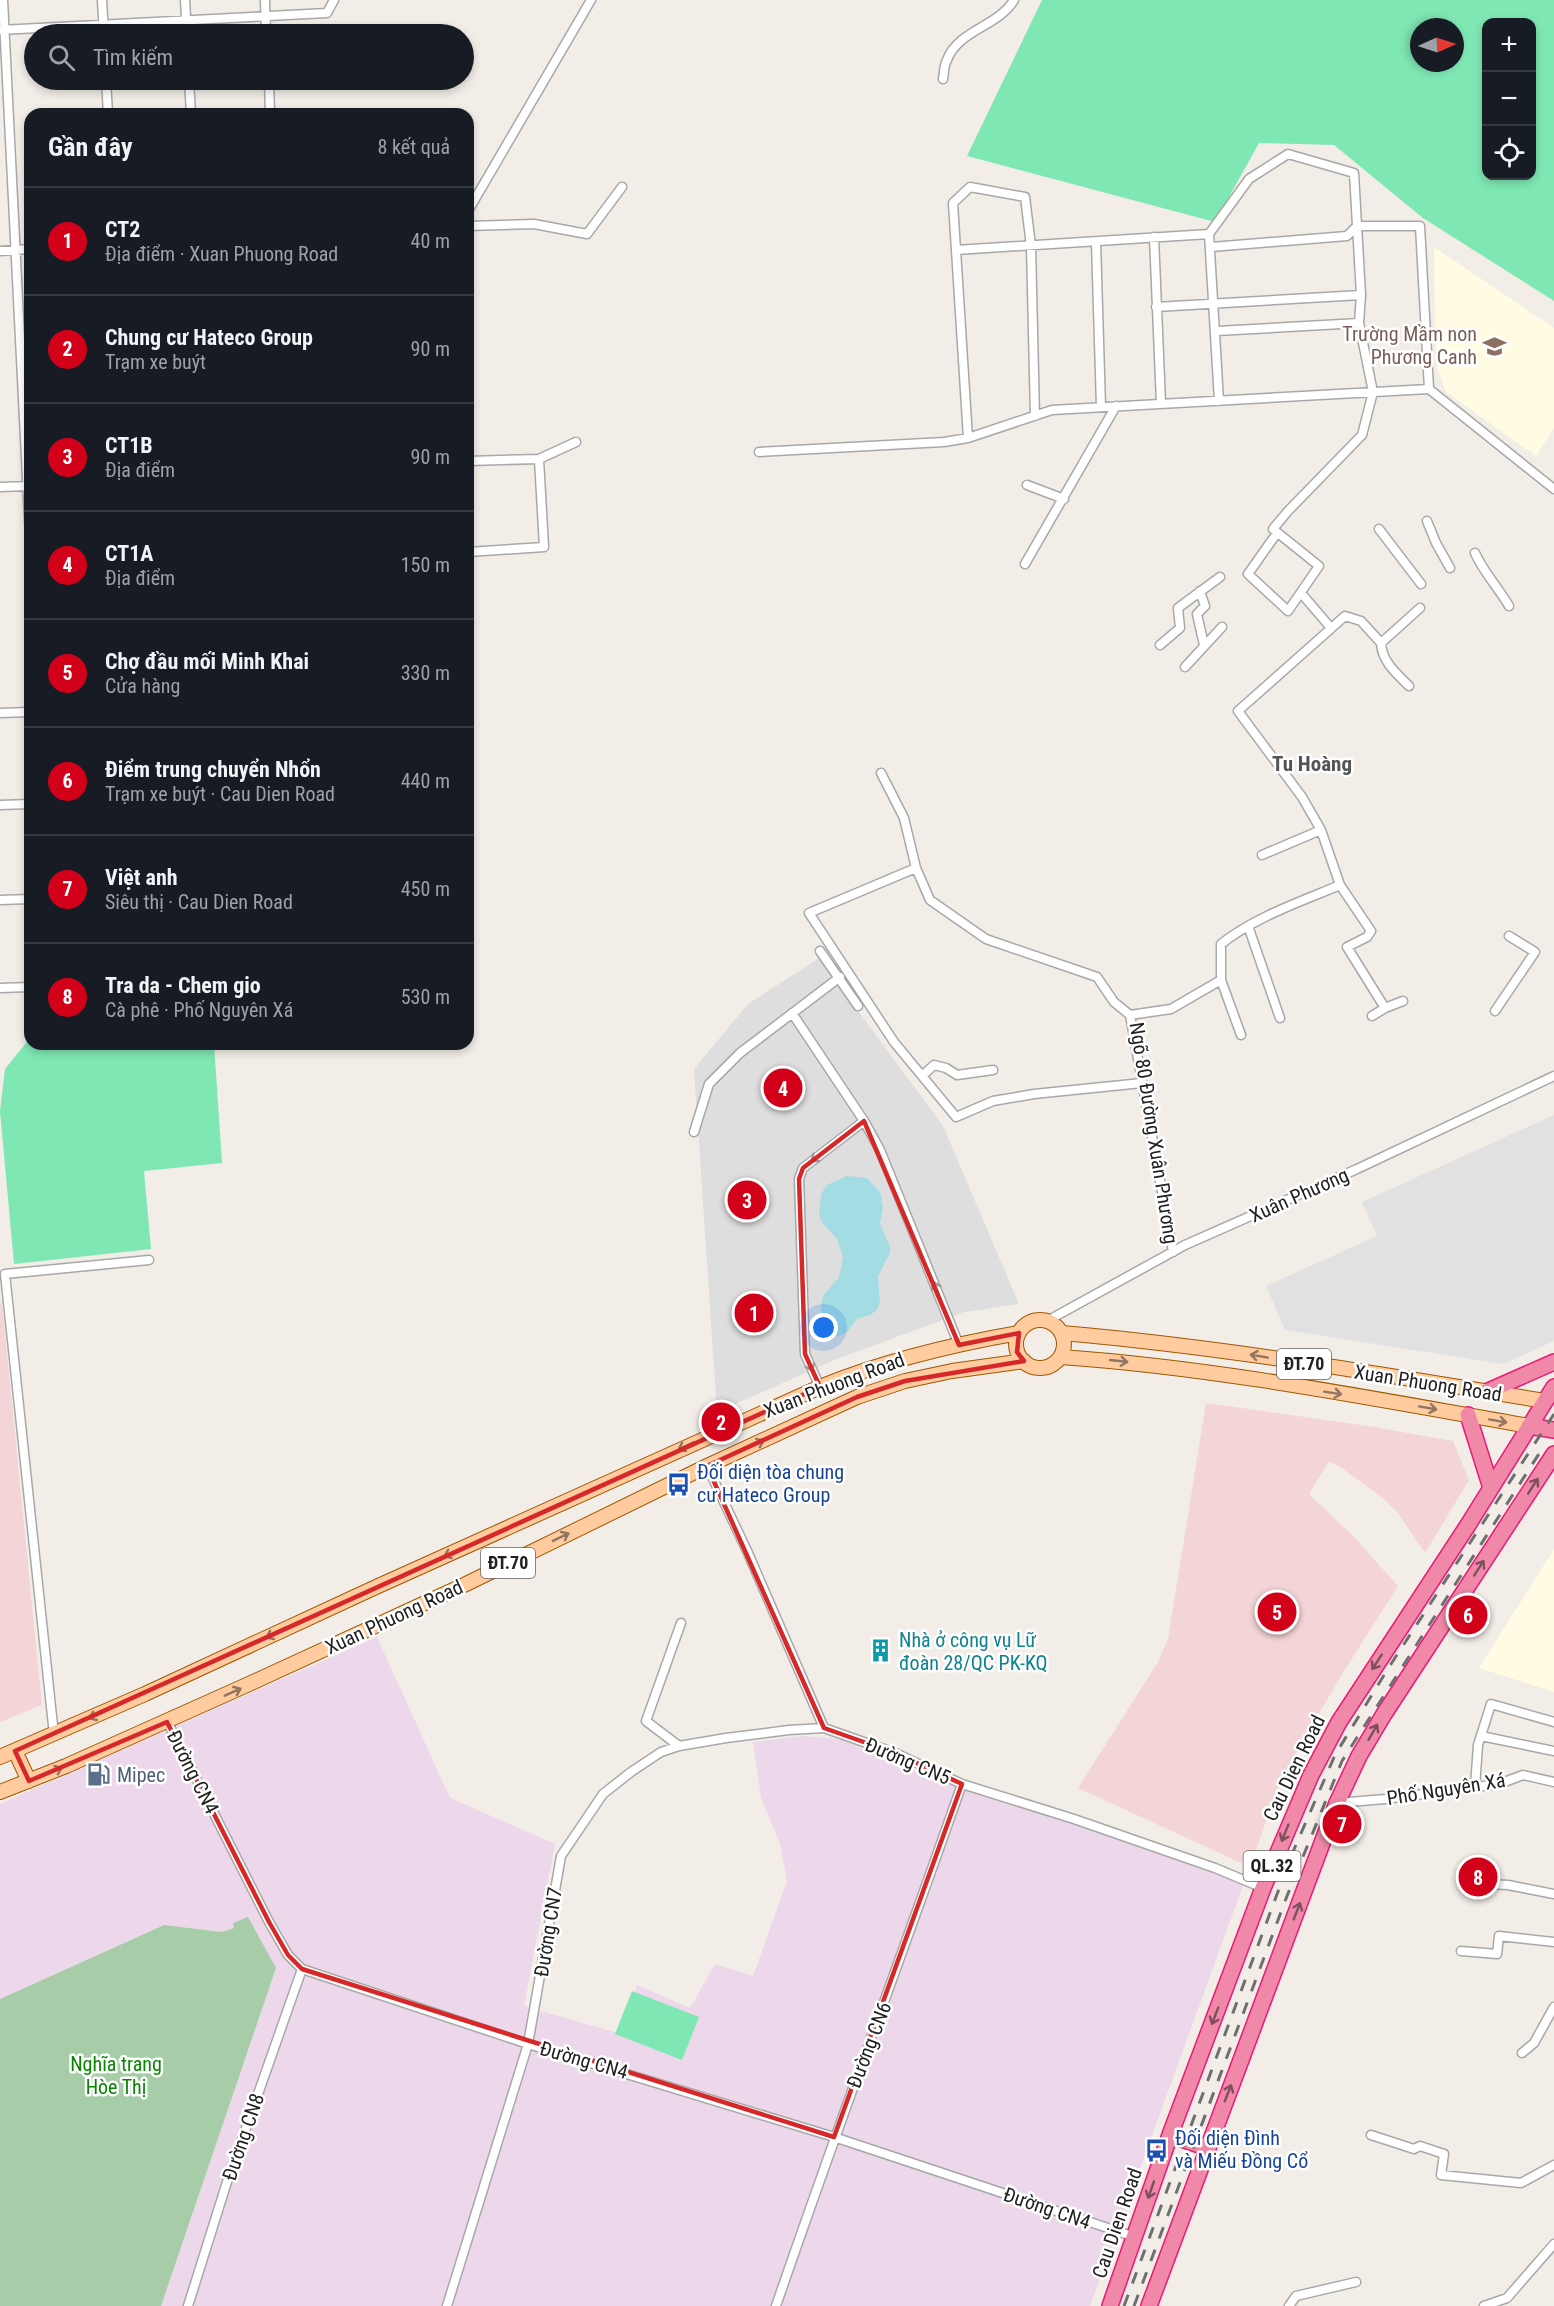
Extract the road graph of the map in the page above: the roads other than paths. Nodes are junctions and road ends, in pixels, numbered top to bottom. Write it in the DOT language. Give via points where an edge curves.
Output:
graph roads {
  1 [pos="3,0"];
  2 [pos="102,0"];
  3 [pos="185,0"];
  4 [pos="265,0"];
  5 [pos="334,0"];
  6 [pos="591,0"];
  7 [pos="1014,0"];
  8 [pos="266,15"];
  9 [pos="186,20"];
  10 [pos="104,24"];
  11 [pos="120,24"];
  12 [pos="186,24"];
  13 [pos="266,24"];
  14 [pos="24,29"];
  15 [pos="2,30"];
  16 [pos="943,79"];
  17 [pos="107,90"];
  18 [pos="190,90"];
  19 [pos="269,90"];
  20 [pos="108,108"];
  21 [pos="191,108"];
  22 [pos="270,108"];
  23 [pos="622,186"];
  24 [pos="474,201"];
  25 [pos="474,226"];
  26 [pos="1357,226"];
  27 [pos="1209,234"];
  28 [pos="1154,237"];
  29 [pos="1096,242"];
  30 [pos="1031,246"];
  31 [pos="1211,247"];
  32 [pos="24,249"];
  33 [pos="16,250"];
  34 [pos="956,250"];
  35 [pos="0,251"];
  36 [pos="1361,295"];
  37 [pos="1215,304"];
  38 [pos="1156,307"];
  39 [pos="1359,323"];
  40 [pos="1217,332"];
  41 [pos="1429,388"];
  42 [pos="1373,392"];
  43 [pos="24,395"];
  44 [pos="1219,401"];
  45 [pos="1161,403"];
  46 [pos="1116,406"];
  47 [pos="1101,407"];
  48 [pos="1035,416"];
  49 [pos="968,438"];
  50 [pos="576,442"];
  51 [pos="759,452"];
  52 [pos="539,459"];
  53 [pos="474,461"];
  54 [pos="1027,484"];
  55 [pos="24,486"];
  56 [pos="0,488"];
  57 [pos="1554,489"];
  58 [pos="1064,499"];
  59 [pos="1427,521"];
  60 [pos="1379,529"];
  61 [pos="1277,533"];
  62 [pos="474,552"];
  63 [pos="1475,554"];
  64 [pos="1025,564"];
  65 [pos="1450,568"];
  66 [pos="1220,578"];
  67 [pos="1421,584"];
  68 [pos="1200,591"];
  69 [pos="1301,593"];
  70 [pos="1509,606"];
  71 [pos="1420,608"];
  72 [pos="1222,627"];
  73 [pos="1331,628"];
  74 [pos="1382,643"];
  75 [pos="1160,645"];
  76 [pos="1204,645"];
  77 [pos="1185,667"];
  78 [pos="1409,687"];
  79 [pos="24,712"];
  80 [pos="0,713"];
  81 [pos="881,773"];
  82 [pos="24,804"];
  83 [pos="0,806"];
  84 [pos="1321,830"];
  85 [pos="1262,855"];
  86 [pos="916,868"];
  87 [pos="1340,885"];
  88 [pos="24,899"];
  89 [pos="0,900"];
  90 [pos="1248,926"];
  91 [pos="1509,936"];
  92 [pos="820,951"];
  93 [pos="840,977"];
  94 [pos="1221,980"];
  95 [pos="24,987"];
  96 [pos="0,988"];
  97 [pos="1403,1001"];
  98 [pos="858,1006"];
  99 [pos="1385,1008"];
  100 [pos="1494,1011"];
  101 [pos="792,1013"];
  102 [pos="1130,1015"];
  103 [pos="1372,1017"];
  104 [pos="1280,1018"];
  105 [pos="1241,1035"];
  106 [pos="993,1070"];
  107 [pos="922,1076"];
  108 [pos="1554,1076"];
  109 [pos="1142,1083"];
  110 [pos="864,1121"];
  111 [pos="694,1132"];
  112 [pos="1173,1252"];
  113 [pos="149,1260"];
  114 [pos="3,1290"];
  115 [pos="1047,1321"];
  116 [pos="1019,1333"];
  117 [pos="1062,1333"];
  118 [pos="959,1345"];
  119 [pos="1061,1357"];
  120 [pos="1024,1361"];
  121 [pos="1554,1362"];
  122 [pos="820,1387"];
  123 [pos="1554,1387"];
  124 [pos="1486,1392"];
  125 [pos="1549,1402"];
  126 [pos="1468,1415"];
  127 [pos="1529,1426"];
  128 [pos="1554,1430"];
  129 [pos="1554,1454"];
  130 [pos="707,1466"];
  131 [pos="1491,1488"];
  132 [pos="681,1623"];
  133 [pos="167,1721"];
  134 [pos="1554,1722"];
  135 [pos="824,1728"];
  136 [pos="54,1734"];
  137 [pos="1481,1736"];
  138 [pos="679,1746"];
  139 [pos="15,1751"];
  140 [pos="1554,1752"];
  141 [pos="0,1757"];
  142 [pos="29,1781"];
  143 [pos="1554,1782"];
  144 [pos="962,1784"];
  145 [pos="1475,1787"];
  146 [pos="0,1792"];
  147 [pos="1337,1803"];
  148 [pos="1466,1883"];
  149 [pos="1263,1888"];
  150 [pos="1554,1894"];
  151 [pos="1554,1942"];
  152 [pos="1461,1951"];
  153 [pos="302,1969"];
  154 [pos="1554,2007"];
  155 [pos="528,2044"];
  156 [pos="1522,2053"];
  157 [pos="1170,2135"];
  158 [pos="1371,2135"];
  159 [pos="834,2137"];
  160 [pos="1208,2148"];
  161 [pos="1554,2165"];
  162 [pos="1135,2237"];
  163 [pos="1554,2244"];
  164 [pos="1356,2282"];
  165 [pos="1153,2303"];
  166 [pos="188,2306"];
  167 [pos="447,2306"];
  168 [pos="776,2306"];
  169 [pos="1110,2306"];
  170 [pos="1289,2306"];
  171 [pos="1484,2306"];
  1 -- 15 [label="street"];
  2 -- 10 [label="street"];
  3 -- 9 [label="street"];
  4 -- 8 [label="street"];
  5 -- 8 [label="street" via="327,12"];
  6 -- 24 [label="street"];
  7 -- 16 [label="street" via="1010,8 952,49"];
  8 -- 9 [label="street"];
  8 -- 13 [label="street"];
  9 -- 11 [label="street"];
  9 -- 12 [label="street"];
  14 -- 15 [label="street"];
  15 -- 33 [label="street"];
  17 -- 20 [label="street"];
  18 -- 21 [label="street"];
  19 -- 22 [label="street"];
  23 -- 25 [label="street" via="587,234 534,224"];
  26 -- 27 [label="street" via="1354,173 1288,154 1249,179"];
  26 -- 31 [label="street" via="1347,236"];
  26 -- 36 [label="street"];
  26 -- 41 [label="street" via="1420,226"];
  27 -- 28 [label="street"];
  27 -- 31 [label="street"];
  28 -- 29 [label="street"];
  28 -- 38 [label="street"];
  29 -- 30 [label="street"];
  29 -- 47 [label="street"];
  30 -- 34 [label="street"];
  30 -- 34 [label="street" via="1025,197 970,187 953,203"];
  30 -- 48 [label="street"];
  31 -- 37 [label="street"];
  32 -- 33 [label="street"];
  33 -- 35 [label="street"];
  33 -- 43 [label="street"];
  34 -- 49 [label="street"];
  36 -- 37 [label="street"];
  36 -- 39 [label="street"];
  37 -- 38 [label="street"];
  37 -- 40 [label="street"];
  38 -- 45 [label="street"];
  39 -- 40 [label="street"];
  39 -- 42 [label="street"];
  40 -- 44 [label="street"];
  41 -- 42 [label="street"];
  41 -- 57 [label="street"];
  42 -- 44 [label="street"];
  42 -- 61 [label="street" via="1362,435 1288,511 1273,529"];
  44 -- 45 [label="street"];
  45 -- 46 [label="street"];
  46 -- 47 [label="street"];
  46 -- 58 [label="street"];
  47 -- 48 [label="street" via="1052,410"];
  48 -- 49 [label="street"];
  49 -- 51 [label="street"];
  50 -- 52 [label="street"];
  52 -- 53 [label="street"];
  52 -- 62 [label="street" via="544,547"];
  54 -- 58 [label="street"];
  55 -- 56 [label="street"];
  58 -- 64 [label="street"];
  59 -- 65 [label="street"];
  60 -- 67 [label="street"];
  61 -- 69 [label="street" via="1319,566"];
  61 -- 69 [label="street" via="1248,574 1288,611"];
  63 -- 70 [label="street"];
  66 -- 68 [label="street"];
  68 -- 75 [label="street" via="1178,608 1179,628"];
  68 -- 76 [label="street" via="1205,606 1197,614"];
  69 -- 73 [label="street"];
  71 -- 74 [label="street"];
  72 -- 76 [label="street"];
  73 -- 74 [label="street" via="1345,616 1361,621"];
  73 -- 84 [label="street" via="1238,711 1302,797"];
  74 -- 78 [label="street" via="1389,665"];
  76 -- 77 [label="street"];
  79 -- 80 [label="street"];
  81 -- 86 [label="street" via="904,818"];
  82 -- 83 [label="street"];
  84 -- 85 [label="street"];
  84 -- 87 [label="street"];
  86 -- 102 [label="street" via="930,900 986,939 1097,977 1114,1002"];
  86 -- 107 [label="street" via="809,913 894,1042"];
  87 -- 90 [label="street"];
  87 -- 99 [label="street" via="1371,931 1347,947"];
  88 -- 89 [label="street"];
  90 -- 94 [label="street" via="1221,944"];
  90 -- 104 [label="street"];
  91 -- 100 [label="street" via="1535,952"];
  92 -- 93 [label="street"];
  93 -- 98 [label="street"];
  93 -- 101 [label="street"];
  94 -- 102 [label="street, Ngõ 80 Đường Xuân Phương" via="1172,1010"];
  94 -- 105 [label="street"];
  95 -- 96 [label="street"];
  97 -- 99 [label="street"];
  99 -- 103 [label="street"];
  101 -- 110 [label="street"];
  101 -- 111 [label="street" via="740,1053 709,1084"];
  102 -- 109 [label="street, Ngõ 80 Đường Xuân Phương"];
  106 -- 107 [label="street" via="957,1075 934,1065"];
  107 -- 109 [label="street" via="956,1117 1003,1099"];
  108 -- 112 [label="street, Xuân Phương"];
  109 -- 112 [label="street, Ngõ 80 Đường Xuân Phương"];
  118 -- 110 [label="street, one-way" via="880,1150"];
  110 -- 122 [label="street, one-way" via="803,1168 799,1179 805,1354"];
  112 -- 115 [label="street, Xuân Phương"];
  113 -- 114 [label="street" via="5,1274"];
  114 -- 136 [label="street"];
  115 -- 116 [label="main road" via="1034,1320"];
  115 -- 117 [label="main road"];
  116 -- 118 [label="main road, Xuan Phuong Road / ĐT.70"];
  116 -- 120 [label="main road" via="1017,1352"];
  117 -- 119 [label="main road"];
  124 -- 117 [label="main road, Xuan Phuong Road / ĐT.70, one-way" via="1228,1351"];
  118 -- 122 [label="main road, Xuan Phuong Road / ĐT.70" via="874,1366"];
  119 -- 120 [label="main road" via="1042,1368"];
  119 -- 126 [label="main road, Xuan Phuong Road / ĐT.70, one-way" via="1153,1365"];
  130 -- 120 [label="main road, Xuan Phuong Road / ĐT.70, one-way" via="857,1397 896,1384"];
  121 -- 124 [label="highway"];
  122 -- 136 [label="main road, Xuan Phuong Road / ĐT.70, one-way"];
  123 -- 125 [label="highway, Cau Dien Road / QL.32"];
  124 -- 125 [label="main road, Xuan Phuong Road / ĐT.70"];
  125 -- 127 [label="highway, Cau Dien Road / QL.32"];
  126 -- 127 [label="main road, Xuan Phuong Road / ĐT.70, one-way"];
  126 -- 131 [label="highway"];
  127 -- 128 [label="highway, ĐT.70"];
  127 -- 131 [label="highway, Cau Dien Road / QL.32"];
  147 -- 129 [label="highway, QL.32, one-way" via="1384,1714"];
  133 -- 130 [label="main road, Xuan Phuong Road / ĐT.70, one-way" via="464,1585"];
  130 -- 135 [label="street"];
  131 -- 149 [label="highway, Cau Dien Road / QL.32, one-way" via="1339,1722 1311,1775"];
  132 -- 138 [label="street" via="646,1720"];
  142 -- 133 [label="main road, Xuan Phuong Road / ĐT.70, one-way"];
  133 -- 153 [label="street, Đường CN4" via="269,1922 288,1955"];
  134 -- 137 [label="street" via="1491,1704"];
  135 -- 138 [label="street, Đường CN7"];
  135 -- 144 [label="street, Đường CN5" via="895,1753"];
  136 -- 139 [label="main road, Xuan Phuong Road / ĐT.70"];
  137 -- 140 [label="street"];
  137 -- 145 [label="street"];
  138 -- 155 [label="street, Đường CN7" via="661,1752 603,1794 561,1856"];
  139 -- 141 [label="main road, Xuan Phuong Road / ĐT.70"];
  139 -- 142 [label="main road"];
  142 -- 146 [label="main road, Xuan Phuong Road / ĐT.70"];
  143 -- 145 [label="street, Phố Nguyên Xá" via="1523,1775"];
  144 -- 149 [label="street, Đường CN5" via="1074,1819"];
  144 -- 159 [label="street, Đường CN6"];
  145 -- 147 [label="street, Phố Nguyên Xá"];
  160 -- 147 [label="highway, QL.32, one-way"];
  148 -- 150 [label="street" via="1508,1885"];
  149 -- 157 [label="highway, Cau Dien Road / QL.32, one-way"];
  151 -- 152 [label="street" via="1499,1936 1497,1954"];
  153 -- 155 [label="street, Đường CN4"];
  153 -- 166 [label="street, Đường CN8"];
  154 -- 156 [label="street" via="1534,2043"];
  155 -- 159 [label="street, Đường CN4"];
  155 -- 167 [label="street, Đường CN7"];
  157 -- 160 [label="highway"];
  157 -- 162 [label="highway, Cau Dien Road / QL.32, one-way"];
  158 -- 161 [label="street" via="1444,2154 1442,2175 1521,2182"];
  159 -- 162 [label="street, Đường CN4"];
  159 -- 168 [label="street, Đường CN6"];
  160 -- 165 [label="highway, QL.32"];
  162 -- 169 [label="highway, Cau Dien Road / QL.32"];
  163 -- 171 [label="street" via="1507,2298"];
  164 -- 170 [label="street" via="1296,2296"];
}
